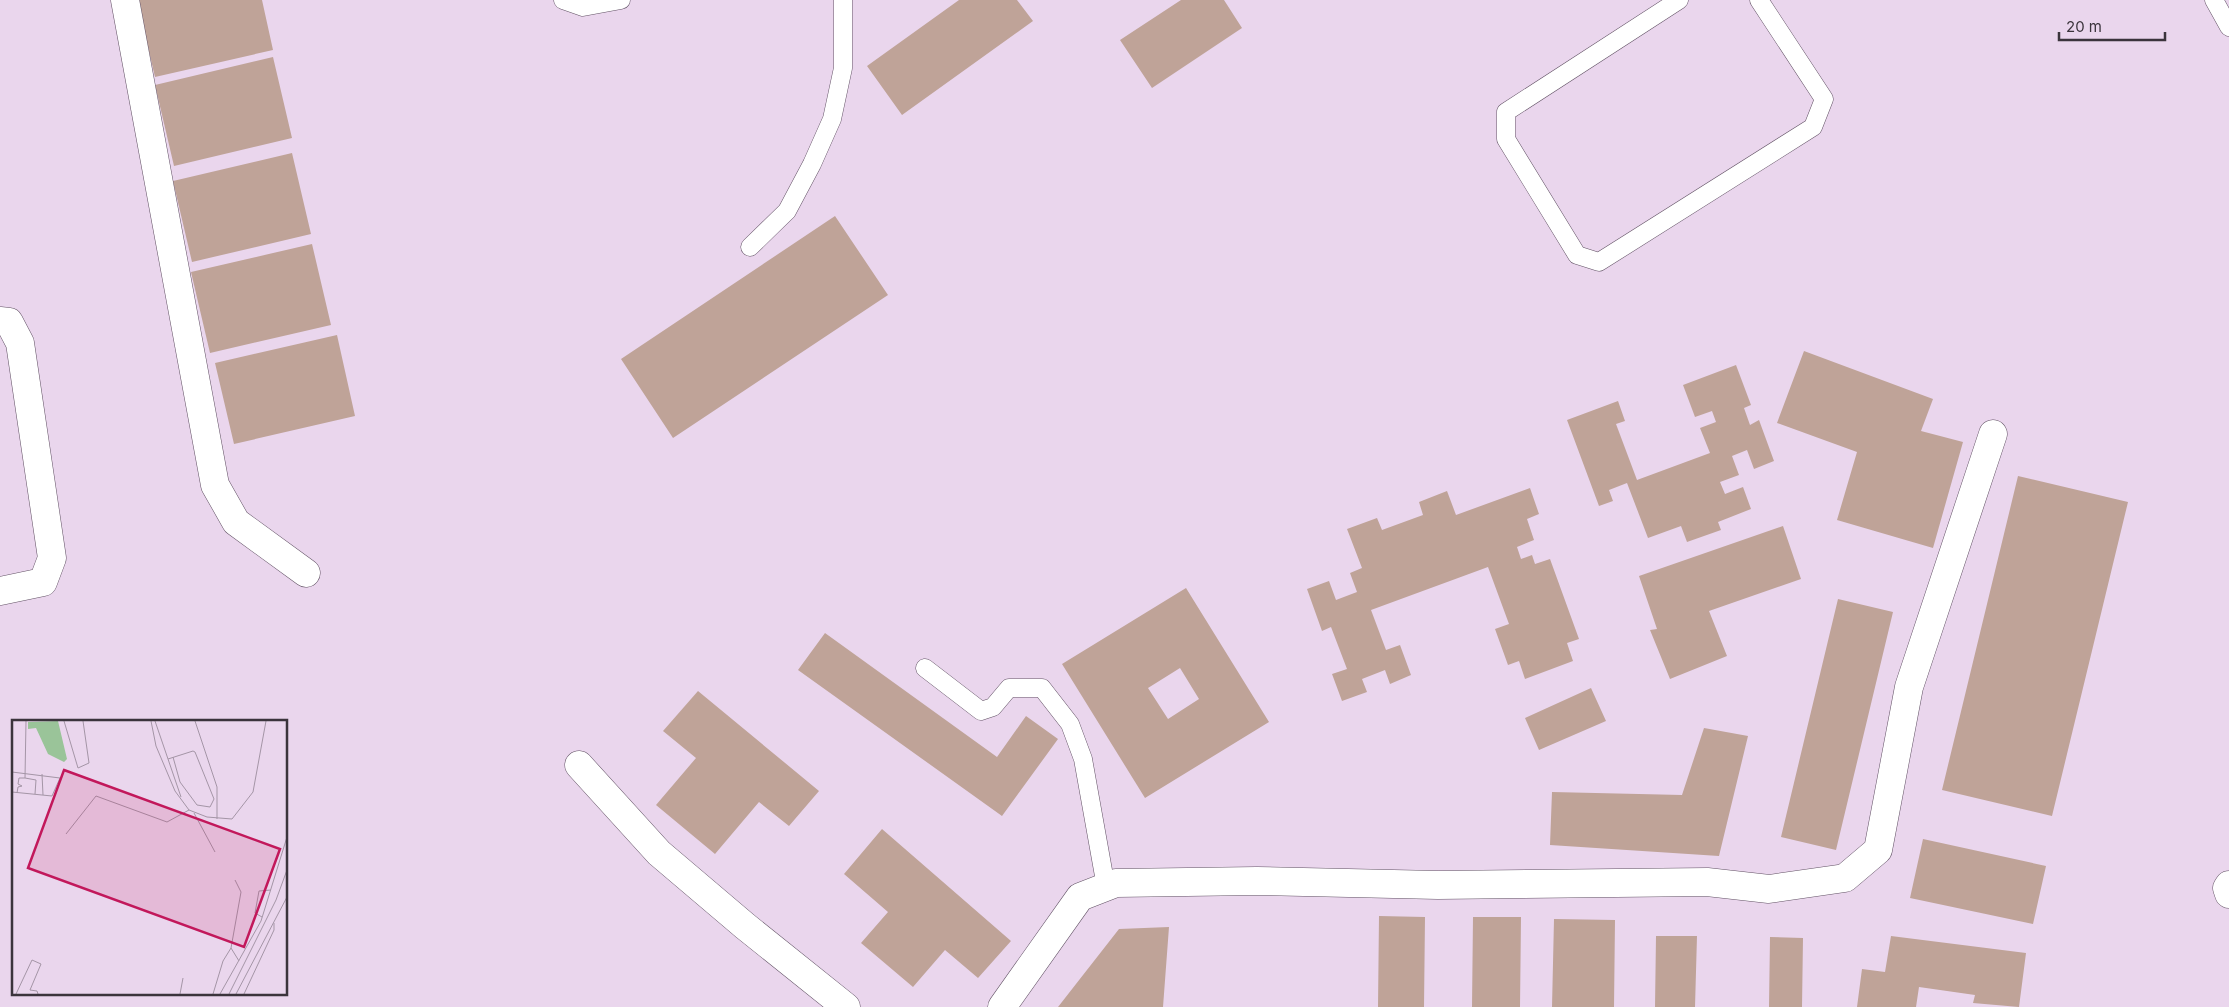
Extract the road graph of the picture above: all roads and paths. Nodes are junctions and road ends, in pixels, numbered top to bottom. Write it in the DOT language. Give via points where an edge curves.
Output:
graph roads {
  1 [pos="125,0"];
  2 [pos="563,0"];
  3 [pos="620,0"];
  4 [pos="843,0"];
  5 [pos="1679,0"];
  6 [pos="1759,0"];
  7 [pos="2214,0"];
  8 [pos="2229,27"];
  9 [pos="750,247"];
  10 [pos="0,321"];
  11 [pos="1993,434"];
  12 [pos="306,573"];
  13 [pos="0,592"];
  14 [pos="925,668"];
  15 [pos="579,765"];
  16 [pos="2229,885"];
  17 [pos="1106,887"];
  18 [pos="2229,894"];
  19 [pos="846,1007"];
  20 [pos="1002,1007"];
  1 -- 12 [label="street" via="215,485 236,522"];
  2 -- 3 [label="lane" via="583,7"];
  4 -- 9 [label="lane" via="843,68 832,120 787,211"];
  5 -- 6 [label="lane" via="1506,112 1506,139 1578,255 1599,262 1813,127 1824,99"];
  7 -- 8 [label="lane"];
  10 -- 13 [label="street" via="9,322 20,343 52,558 43,582"];
  11 -- 17 [label="street" via="1909,687 1878,850 1845,878 1769,889 1707,882 1438,885 1257,881 1116,883"];
  14 -- 17 [label="lane" via="981,711 994,707 1009,688 1042,688 1070,724 1083,759"];
  15 -- 19 [label="street" via="659,853"];
  16 -- 18 [label="street"];
  17 -- 20 [label="street" via="1080,897"];
}
